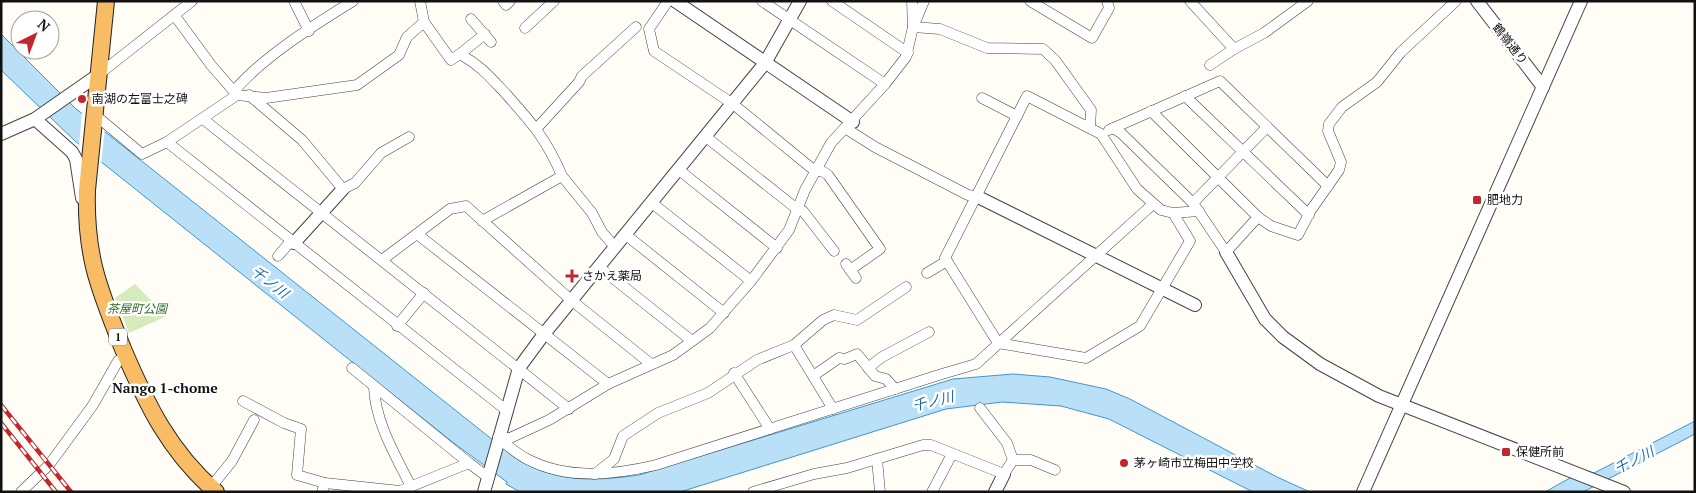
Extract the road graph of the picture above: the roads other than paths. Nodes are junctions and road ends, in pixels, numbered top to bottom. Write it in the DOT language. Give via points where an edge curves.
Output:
graph roads {
  1 [pos="106,1"];
  2 [pos="192,1"];
  3 [pos="294,1"];
  4 [pos="353,1"];
  5 [pos="420,1"];
  6 [pos="503,1"];
  7 [pos="510,1"];
  8 [pos="554,1"];
  9 [pos="668,1"];
  10 [pos="674,1"];
  11 [pos="762,1"];
  12 [pos="800,1"];
  13 [pos="832,1"];
  14 [pos="924,1"];
  15 [pos="1030,1"];
  16 [pos="1190,1"];
  17 [pos="1308,1"];
  18 [pos="1456,1"];
  19 [pos="1581,1"];
  20 [pos="912,2"];
  21 [pos="1108,2"];
  22 [pos="1482,3"];
  23 [pos="175,16"];
  24 [pos="471,19"];
  25 [pos="790,20"];
  26 [pos="424,22"];
  27 [pos="636,27"];
  28 [pos="913,27"];
  29 [pos="525,28"];
  30 [pos="309,31"];
  31 [pos="1234,49"];
  32 [pos="908,53"];
  33 [pos="460,54"];
  34 [pos="765,63"];
  35 [pos="1210,66"];
  36 [pos="98,75"];
  37 [pos="885,84"];
  38 [pos="1543,87"];
  39 [pos="235,93"];
  40 [pos="249,95"];
  41 [pos="1186,96"];
  42 [pos="982,98"];
  43 [pos="733,104"];
  44 [pos="1152,111"];
  45 [pos="94,116"];
  46 [pos="1017,116"];
  47 [pos="36,118"];
  48 [pos="203,119"];
  49 [pos="849,125"];
  50 [pos="1090,127"];
  51 [pos="1267,127"];
  52 [pos="537,128"];
  53 [pos="1113,128"];
  54 [pos="1,134"];
  55 [pos="1101,134"];
  56 [pos="409,137"];
  57 [pos="706,137"];
  58 [pos="167,142"];
  59 [pos="1242,152"];
  60 [pos="679,170"];
  61 [pos="815,170"];
  62 [pos="562,176"];
  63 [pos="1218,177"];
  64 [pos="1328,186"];
  65 [pos="342,189"];
  66 [pos="976,196"];
  67 [pos="652,203"];
  68 [pos="1153,204"];
  69 [pos="1196,207"];
  70 [pos="797,209"];
  71 [pos="322,212"];
  72 [pos="1173,213"];
  73 [pos="1309,216"];
  74 [pos="1258,217"];
  75 [pos="86,220"];
  76 [pos="482,221"];
  77 [pos="418,234"];
  78 [pos="626,235"];
  79 [pos="293,242"];
  80 [pos="615,247"];
  81 [pos="777,248"];
  82 [pos="834,251"];
  83 [pos="1226,252"];
  84 [pos="1096,255"];
  85 [pos="278,256"];
  86 [pos="382,260"];
  87 [pos="947,261"];
  88 [pos="599,267"];
  89 [pos="851,271"];
  90 [pos="927,273"];
  91 [pos="751,281"];
  92 [pos="906,287"];
  93 [pos="1162,288"];
  94 [pos="424,293"];
  95 [pos="572,300"];
  96 [pos="1195,305"];
  97 [pos="724,313"];
  98 [pos="397,326"];
  99 [pos="929,332"];
  100 [pos="544,334"];
  101 [pos="692,341"];
  102 [pos="998,343"];
  103 [pos="794,345"];
  104 [pos="126,355"];
  105 [pos="651,364"];
  106 [pos="352,368"];
  107 [pos="518,368"];
  108 [pos="868,368"];
  109 [pos="734,373"];
  110 [pos="813,376"];
  111 [pos="608,384"];
  112 [pos="374,387"];
  113 [pos="895,389"];
  114 [pos="242,401"];
  115 [pos="1401,405"];
  116 [pos="980,408"];
  117 [pos="569,409"];
  118 [pos="833,409"];
  119 [pos="506,410"];
  120 [pos="254,420"];
  121 [pos="770,429"];
  122 [pos="498,438"];
  123 [pos="952,454"];
  124 [pos="877,459"];
  125 [pos="1014,460"];
  126 [pos="469,463"];
  127 [pos="1055,470"];
  128 [pos="595,474"];
  129 [pos="1004,474"];
  130 [pos="323,487"];
  131 [pos="411,487"];
  132 [pos="487,488"];
  133 [pos="213,490"];
  134 [pos="1618,490"];
  135 [pos="758,491"];
  136 [pos="21,492"];
  137 [pos="880,492"];
  138 [pos="932,492"];
  139 [pos="995,492"];
  140 [pos="1363,492"];
  1 -- 36 [label="highway, 1"];
  2 -- 23 [label="street"];
  3 -- 30 [label="street"];
  4 -- 30 [label="street"];
  5 -- 26 [label="street"];
  6 -- 7 [label="street" via="506,5"];
  8 -- 29 [label="street"];
  9 -- 43 [label="street" via="648,29 654,51"];
  10 -- 34 [label="street"];
  11 -- 25 [label="street"];
  12 -- 25 [label="street"];
  13 -- 32 [label="street"];
  14 -- 28 [label="street"];
  15 -- 21 [label="street" via="1092,38 1109,8"];
  16 -- 31 [label="street"];
  17 -- 31 [label="street" via="1264,33"];
  18 -- 64 [label="street" via="1401,52 1377,82 1342,107 1329,124 1328,131 1340,162 1339,170"];
  19 -- 38 [label="street"];
  20 -- 28 [label="street"];
  22 -- 38 [label="street, 鶴嶺通り"];
  23 -- 36 [label="street"];
  23 -- 39 [label="street"];
  24 -- 33 [label="street" via="488,38"];
  25 -- 34 [label="street"];
  25 -- 37 [label="street"];
  26 -- 33 [label="street" via="451,60"];
  26 -- 40 [label="street" via="407,37 399,55 357,85 266,98"];
  27 -- 52 [label="street" via="582,76"];
  28 -- 32 [label="street"];
  28 -- 50 [label="street" via="940,30 987,48 1043,49 1055,60 1091,110"];
  30 -- 39 [label="street" via="247,75"];
  31 -- 35 [label="street"];
  32 -- 37 [label="street"];
  33 -- 52 [label="street" via="483,68"];
  34 -- 43 [label="street"];
  34 -- 49 [label="street"];
  36 -- 45 [label="highway, 1"];
  36 -- 47 [label="street"];
  37 -- 49 [label="street"];
  38 -- 115 [label="street"];
  39 -- 40 [label="street"];
  39 -- 48 [label="street"];
  40 -- 65 [label="street" via="302,140"];
  41 -- 44 [label="street"];
  41 -- 51 [label="street" via="1220,81"];
  41 -- 59 [label="street"];
  42 -- 46 [label="street"];
  43 -- 57 [label="street"];
  43 -- 61 [label="street"];
  44 -- 53 [label="street"];
  44 -- 63 [label="street"];
  45 -- 58 [label="street" via="142,154"];
  45 -- 75 [label="highway, 1"];
  46 -- 50 [label="street" via="1027,96"];
  46 -- 66 [label="street"];
  47 -- 54 [label="street"];
  47 -- 75 [label="street" via="76,159"];
  48 -- 58 [label="street"];
  48 -- 71 [label="street"];
  49 -- 61 [label="street" via="832,143"];
  49 -- 66 [label="street" via="926,173"];
  50 -- 55 [label="street"];
  51 -- 59 [label="street"];
  51 -- 64 [label="street"];
  52 -- 62 [label="street"];
  53 -- 55 [label="street"];
  53 -- 69 [label="street" via="1121,132"];
  55 -- 68 [label="street" via="1126,174"];
  56 -- 65 [label="street" via="381,153 355,183"];
  57 -- 60 [label="street"];
  57 -- 70 [label="street"];
  58 -- 79 [label="street"];
  59 -- 63 [label="street"];
  59 -- 73 [label="street"];
  60 -- 67 [label="street"];
  60 -- 81 [label="street"];
  61 -- 70 [label="street"];
  61 -- 89 [label="street" via="828,175 880,249"];
  62 -- 76 [label="street"];
  62 -- 80 [label="street"];
  63 -- 69 [label="street"];
  63 -- 74 [label="street"];
  64 -- 73 [label="street"];
  65 -- 71 [label="street"];
  66 -- 84 [label="street"];
  66 -- 87 [label="street" via="945,258"];
  67 -- 78 [label="street"];
  67 -- 91 [label="street"];
  68 -- 72 [label="street"];
  68 -- 84 [label="street"];
  69 -- 72 [label="street"];
  69 -- 83 [label="street"];
  70 -- 81 [label="street"];
  70 -- 82 [label="street" via="804,212"];
  71 -- 79 [label="street"];
  71 -- 86 [label="street"];
  72 -- 93 [label="street" via="1190,241"];
  73 -- 74 [label="street" via="1298,235 1271,226"];
  74 -- 83 [label="street"];
  75 -- 104 [label="highway, 1" via="95,276"];
  76 -- 77 [label="street" via="466,206 450,209"];
  76 -- 95 [label="street"];
  77 -- 86 [label="street"];
  77 -- 100 [label="street"];
  78 -- 80 [label="street"];
  78 -- 97 [label="street"];
  79 -- 85 [label="street"];
  79 -- 98 [label="street"];
  80 -- 88 [label="street"];
  81 -- 91 [label="street"];
  83 -- 115 [label="street" via="1265,319 1283,337 1320,364"];
  84 -- 93 [label="street"];
  84 -- 102 [label="street"];
  86 -- 94 [label="street"];
  87 -- 90 [label="street"];
  87 -- 102 [label="street"];
  88 -- 95 [label="street"];
  88 -- 101 [label="street"];
  91 -- 97 [label="street"];
  92 -- 103 [label="street" via="858,320 834,315 823,320"];
  93 -- 96 [label="street"];
  93 -- 102 [label="street" via="1140,326 1086,358"];
  94 -- 98 [label="street"];
  94 -- 107 [label="street"];
  95 -- 100 [label="street"];
  95 -- 105 [label="street"];
  97 -- 101 [label="street"];
  98 -- 119 [label="street"];
  99 -- 108 [label="street"];
  100 -- 107 [label="street"];
  100 -- 111 [label="street"];
  101 -- 105 [label="street" via="673,355"];
  102 -- 113 [label="street" via="966,369"];
  103 -- 109 [label="street" via="765,355"];
  103 -- 110 [label="street"];
  104 -- 133 [label="highway, 1" via="159,425"];
  104 -- 136 [label="street" via="118,361 93,406 49,464"];
  105 -- 111 [label="street"];
  106 -- 112 [label="street"];
  107 -- 117 [label="street"];
  107 -- 119 [label="street"];
  108 -- 110 [label="street" via="857,354 839,358"];
  108 -- 113 [label="street"];
  109 -- 121 [label="street"];
  109 -- 128 [label="street" via="708,393 658,413 623,436 614,459"];
  110 -- 118 [label="street"];
  111 -- 117 [label="street"];
  112 -- 126 [label="street"];
  112 -- 131 [label="street" via="374,399 387,438"];
  113 -- 118 [label="street"];
  114 -- 130 [label="street" via="284,424 301,429 297,475"];
  115 -- 134 [label="street"];
  115 -- 140 [label="street"];
  116 -- 125 [label="street" via="1007,443"];
  117 -- 122 [label="street" via="510,438"];
  118 -- 121 [label="street"];
  119 -- 122 [label="street"];
  120 -- 133 [label="street"];
  121 -- 128 [label="street" via="656,465"];
  122 -- 128 [label="street" via="526,459 551,468"];
  122 -- 132 [label="street"];
  123 -- 124 [label="street" via="923,445"];
  123 -- 129 [label="street"];
  123 -- 138 [label="street"];
  124 -- 135 [label="street"];
  124 -- 137 [label="street"];
  125 -- 127 [label="street" via="1031,460"];
  125 -- 129 [label="street"];
  126 -- 131 [label="street"];
  126 -- 132 [label="street"];
  129 -- 139 [label="street"];
  130 -- 131 [label="street" via="391,492"];
}
